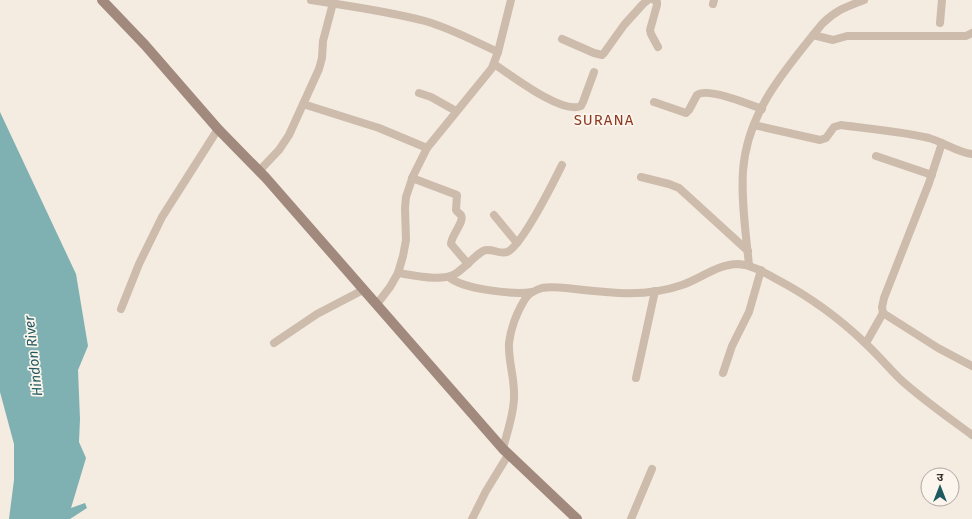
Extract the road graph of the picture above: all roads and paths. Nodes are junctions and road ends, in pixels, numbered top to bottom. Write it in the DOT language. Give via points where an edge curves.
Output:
graph roads {
  1 [pos="102,0"];
  2 [pos="311,0"];
  3 [pos="511,0"];
  4 [pos="648,0"];
  5 [pos="654,0"];
  6 [pos="864,0"];
  7 [pos="942,0"];
  8 [pos="333,3"];
  9 [pos="940,23"];
  10 [pos="972,33"];
  11 [pos="813,35"];
  12 [pos="562,39"];
  13 [pos="658,47"];
  14 [pos="498,52"];
  15 [pos="494,64"];
  16 [pos="594,72"];
  17 [pos="419,93"];
  18 [pos="654,102"];
  19 [pos="303,104"];
  20 [pos="762,109"];
  21 [pos="456,111"];
  22 [pos="754,125"];
  23 [pos="218,128"];
  24 [pos="942,143"];
  25 [pos="427,148"];
  26 [pos="972,154"];
  27 [pos="876,156"];
  28 [pos="562,165"];
  29 [pos="259,171"];
  30 [pos="932,175"];
  31 [pos="641,177"];
  32 [pos="412,178"];
  33 [pos="494,215"];
  34 [pos="517,243"];
  35 [pos="748,251"];
  36 [pos="468,264"];
  37 [pos="749,265"];
  38 [pos="761,270"];
  39 [pos="398,273"];
  40 [pos="449,277"];
  41 [pos="363,290"];
  42 [pos="654,291"];
  43 [pos="532,292"];
  44 [pos="377,304"];
  45 [pos="121,309"];
  46 [pos="883,313"];
  47 [pos="274,343"];
  48 [pos="866,343"];
  49 [pos="972,366"];
  50 [pos="723,373"];
  51 [pos="636,378"];
  52 [pos="972,435"];
  53 [pos="506,452"];
  54 [pos="652,468"];
  55 [pos="472,519"];
  56 [pos="577,519"];
  57 [pos="630,519"];
  1 -- 23 [label="street"];
  2 -- 8 [label="street"];
  3 -- 14 [label="street"];
  4 -- 12 [label="street" via="632,16 602,55"];
  5 -- 13 [label="street" via="657,5 650,30"];
  6 -- 11 [label="street" via="831,15"];
  7 -- 9 [label="street"];
  8 -- 14 [label="street" via="426,22"];
  8 -- 19 [label="street" via="323,41 322,63"];
  10 -- 11 [label="street" via="966,36 848,36 833,40"];
  11 -- 20 [label="street" via="770,91"];
  14 -- 15 [label="street"];
  15 -- 16 [label="street" via="538,94 572,108 581,106"];
  15 -- 21 [label="street"];
  17 -- 21 [label="street"];
  18 -- 20 [label="street" via="686,113 697,95 703,92 732,98"];
  19 -- 25 [label="street" via="379,128"];
  19 -- 29 [label="street" via="283,145"];
  20 -- 22 [label="street"];
  21 -- 25 [label="street"];
  22 -- 24 [label="street" via="820,140 826,138 834,127 841,125 928,138"];
  22 -- 35 [label="street" via="745,153 743,172"];
  23 -- 29 [label="street"];
  23 -- 45 [label="street" via="162,217"];
  24 -- 26 [label="street" via="966,154"];
  24 -- 30 [label="street"];
  25 -- 32 [label="street"];
  27 -- 30 [label="street"];
  28 -- 34 [label="street" via="534,219"];
  29 -- 41 [label="street"];
  30 -- 46 [label="street" via="884,298"];
  31 -- 35 [label="street" via="679,188"];
  32 -- 36 [label="street" via="457,195 456,210 462,219 451,244"];
  32 -- 39 [label="street" via="405,202 406,240"];
  33 -- 34 [label="street"];
  34 -- 36 [label="street" via="505,252 485,250"];
  35 -- 37 [label="street"];
  36 -- 40 [label="street"];
  37 -- 38 [label="street"];
  37 -- 42 [label="street" via="726,266 683,285"];
  38 -- 48 [label="street" via="822,306"];
  38 -- 50 [label="street" via="749,312 732,346"];
  39 -- 40 [label="street"];
  39 -- 44 [label="street"];
  40 -- 43 [label="street" via="473,287 506,293"];
  41 -- 44 [label="street"];
  41 -- 47 [label="street" via="317,314"];
  42 -- 43 [label="street" via="618,293 550,287"];
  42 -- 51 [label="street"];
  43 -- 53 [label="street" via="526,297 516,315 511,336 514,399"];
  44 -- 53 [label="street"];
  46 -- 48 [label="street"];
  46 -- 49 [label="street"];
  48 -- 52 [label="street" via="929,404"];
  53 -- 55 [label="street"];
  53 -- 56 [label="street"];
  54 -- 57 [label="street"];
}
